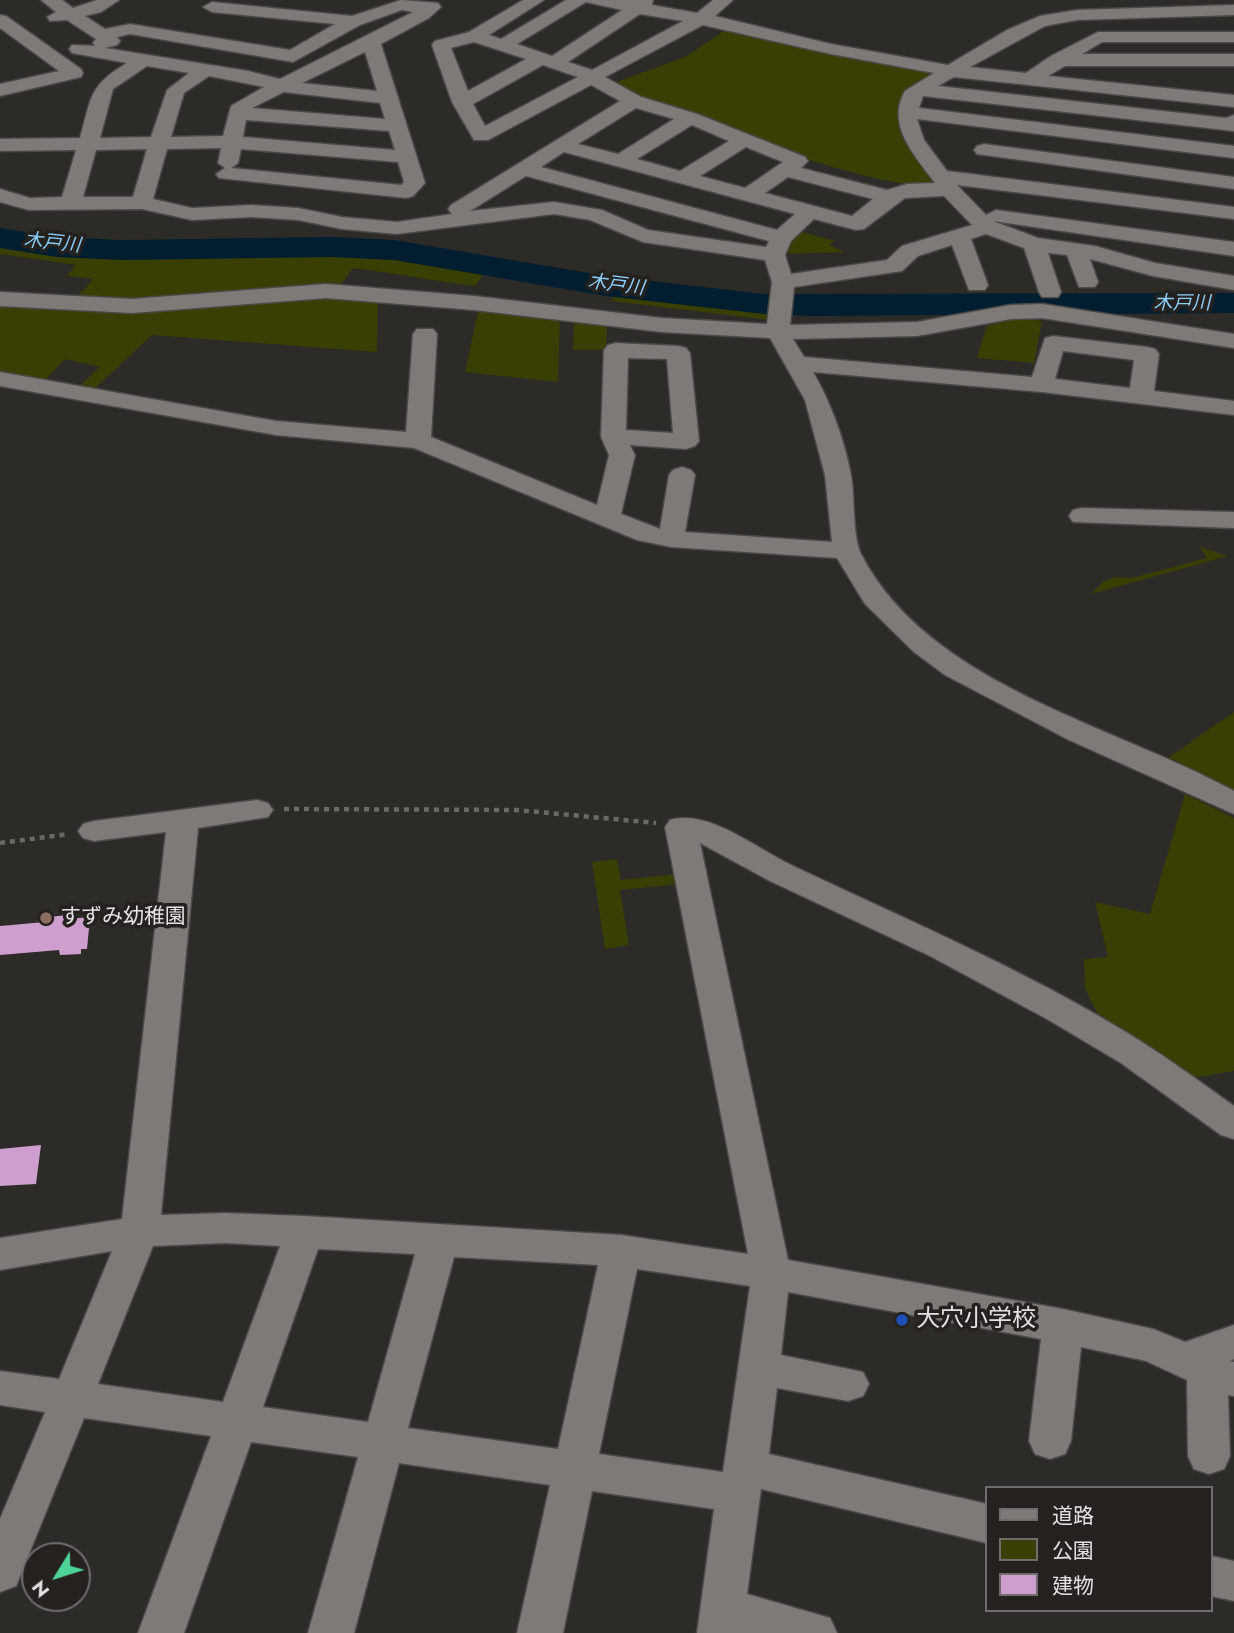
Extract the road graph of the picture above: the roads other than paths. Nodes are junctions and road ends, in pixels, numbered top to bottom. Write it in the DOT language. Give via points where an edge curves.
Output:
graph roads {
  1 [pos="50,0"];
  2 [pos="284,0"];
  3 [pos="347,0"];
  4 [pos="536,0"];
  5 [pos="578,0"];
  6 [pos="593,0"];
  7 [pos="724,0"];
  8 [pos="1061,0"];
  9 [pos="110,1"];
  10 [pos="643,4"];
  11 [pos="432,5"];
  12 [pos="1120,7"];
  13 [pos="212,8"];
  14 [pos="1233,12"];
  15 [pos="69,13"];
  16 [pos="271,13"];
  17 [pos="1077,15"];
  18 [pos="327,18"];
  19 [pos="701,19"];
  20 [pos="148,20"];
  21 [pos="354,21"];
  22 [pos="3,26"];
  23 [pos="102,35"];
  24 [pos="475,36"];
  25 [pos="1234,37"];
  26 [pos="181,38"];
  27 [pos="371,41"];
  28 [pos="502,46"];
  29 [pos="238,47"];
  30 [pos="78,49"];
  31 [pos="48,55"];
  32 [pos="1058,60"];
  33 [pos="1234,60"];
  34 [pos="142,61"];
  35 [pos="547,61"];
  36 [pos="1196,61"];
  37 [pos="1131,62"];
  38 [pos="326,65"];
  39 [pos="380,69"];
  40 [pos="205,71"];
  41 [pos="951,71"];
  42 [pos="589,77"];
  43 [pos="1030,79"];
  44 [pos="281,85"];
  45 [pos="3,86"];
  46 [pos="1098,88"];
  47 [pos="919,90"];
  48 [pos="1145,92"];
  49 [pos="388,98"];
  50 [pos="26,100"];
  51 [pos="1227,100"];
  52 [pos="634,101"];
  53 [pos="462,102"];
  54 [pos="1091,109"];
  55 [pos="908,112"];
  56 [pos="237,113"];
  57 [pos="690,118"];
  58 [pos="1234,121"];
  59 [pos="999,123"];
  60 [pos="398,126"];
  61 [pos="744,140"];
  62 [pos="231,142"];
  63 [pos="159,144"];
  64 [pos="0,145"];
  65 [pos="89,145"];
  66 [pos="560,145"];
  67 [pos="985,150"];
  68 [pos="1234,152"];
  69 [pos="409,157"];
  70 [pos="621,161"];
  71 [pos="521,168"];
  72 [pos="784,170"];
  73 [pos="226,174"];
  74 [pos="683,178"];
  75 [pos="971,180"];
  76 [pos="1234,183"];
  77 [pos="947,184"];
  78 [pos="586,186"];
  79 [pos="749,195"];
  80 [pos="888,197"];
  81 [pos="4,202"];
  82 [pos="71,202"];
  83 [pos="142,202"];
  84 [pos="648,203"];
  85 [pos="554,208"];
  86 [pos="458,209"];
  87 [pos="808,212"];
  88 [pos="1234,213"];
  89 [pos="219,214"];
  90 [pos="623,220"];
  91 [pos="979,220"];
  92 [pos="716,221"];
  93 [pos="959,234"];
  94 [pos="684,242"];
  95 [pos="1034,244"];
  96 [pos="777,246"];
  97 [pos="1234,249"];
  98 [pos="1076,251"];
  99 [pos="1087,282"];
  100 [pos="1234,283"];
  101 [pos="977,285"];
  102 [pos="1050,292"];
  103 [pos="0,299"];
  104 [pos="781,306"];
  105 [pos="425,334"];
  106 [pos="1234,341"];
  107 [pos="797,363"];
  108 [pos="0,379"];
  109 [pos="1042,385"];
  110 [pos="1141,397"];
  111 [pos="1234,408"];
  112 [pos="613,436"];
  113 [pos="418,440"];
  114 [pos="682,475"];
  115 [pos="1082,516"];
  116 [pos="607,518"];
  117 [pos="1234,520"];
  118 [pos="671,539"];
  119 [pos="846,551"];
  120 [pos="1234,804"];
  121 [pos="257,810"];
  122 [pos="183,820"];
  123 [pos="94,831"];
  124 [pos="1234,1125"];
  125 [pos="140,1231"];
  126 [pos="306,1231"];
  127 [pos="439,1240"];
  128 [pos="621,1251"];
  129 [pos="0,1254"];
  130 [pos="771,1273"];
  131 [pos="1063,1326"];
  132 [pos="1215,1363"];
  133 [pos="760,1368"];
  134 [pos="848,1384"];
  135 [pos="0,1388"];
  136 [pos="72,1399"];
  137 [pos="237,1423"];
  138 [pos="1050,1441"];
  139 [pos="385,1444"];
  140 [pos="1209,1456"];
  141 [pos="576,1470"];
  142 [pos="742,1480"];
  143 [pos="986,1523"];
  144 [pos="0,1572"];
  145 [pos="1213,1576"];
  146 [pos="1234,1581"];
  147 [pos="722,1621"];
  148 [pos="161,1633"];
  149 [pos="331,1633"];
  150 [pos="540,1633"];
  151 [pos="814,1633"];
  1 -- 15 [label="street"];
  2 -- 16 [label="street"];
  3 -- 18 [label="street"];
  4 -- 24 [label="street"];
  5 -- 28 [label="street"];
  6 -- 10 [label="street"];
  7 -- 19 [label="street"];
  8 -- 17 [label="street"];
  9 -- 15 [label="street"];
  10 -- 19 [label="street"];
  10 -- 35 [label="street"];
  11 -- 21 [label="street" via="402,5"];
  11 -- 27 [label="street"];
  12 -- 14 [label="street"];
  12 -- 17 [label="street"];
  13 -- 16 [label="street"];
  15 -- 22 [label="street"];
  15 -- 23 [label="street"];
  16 -- 18 [label="street"];
  16 -- 29 [label="street"];
  17 -- 41 [label="street" via="1040,21"];
  18 -- 21 [label="street"];
  19 -- 41 [label="street"];
  19 -- 42 [label="street"];
  20 -- 26 [label="street" via="194,24"];
  21 -- 29 [label="street" via="293,56"];
  22 -- 31 [label="street"];
  23 -- 26 [label="street" via="130,29"];
  23 -- 30 [label="street" via="111,41"];
  24 -- 28 [label="street"];
  24 -- 53 [label="street" via="441,44"];
  25 -- 32 [label="street" via="1098,37"];
  26 -- 29 [label="street"];
  27 -- 38 [label="street"];
  27 -- 39 [label="street"];
  28 -- 35 [label="street"];
  30 -- 31 [label="street"];
  30 -- 34 [label="street"];
  31 -- 45 [label="street" via="74,73"];
  32 -- 37 [label="street"];
  32 -- 43 [label="street"];
  33 -- 36 [label="street"];
  34 -- 40 [label="street"];
  34 -- 65 [label="street" via="104,89"];
  35 -- 42 [label="street"];
  35 -- 53 [label="street"];
  36 -- 37 [label="street"];
  36 -- 51 [label="street"];
  37 -- 48 [label="street"];
  38 -- 39 [label="street"];
  38 -- 44 [label="street"];
  39 -- 49 [label="street"];
  40 -- 44 [label="street"];
  40 -- 63 [label="street" via="176,90"];
  41 -- 43 [label="street"];
  41 -- 47 [label="street"];
  42 -- 52 [label="street"];
  42 -- 53 [label="street" via="481,136"];
  43 -- 46 [label="street"];
  44 -- 49 [label="street"];
  44 -- 56 [label="street"];
  45 -- 50 [label="street"];
  46 -- 48 [label="street"];
  46 -- 54 [label="street"];
  47 -- 54 [label="street"];
  47 -- 55 [label="street" via="912,95"];
  48 -- 51 [label="street"];
  49 -- 60 [label="street"];
  52 -- 57 [label="street"];
  52 -- 66 [label="street"];
  54 -- 58 [label="street" via="1233,125"];
  55 -- 59 [label="street"];
  55 -- 77 [label="street" via="914,140"];
  56 -- 60 [label="street"];
  56 -- 62 [label="street"];
  57 -- 61 [label="street"];
  57 -- 70 [label="street"];
  59 -- 67 [label="street"];
  59 -- 68 [label="street"];
  60 -- 69 [label="street"];
  61 -- 72 [label="street" via="798,161"];
  61 -- 74 [label="street"];
  62 -- 63 [label="street"];
  62 -- 69 [label="street"];
  62 -- 73 [label="street"];
  63 -- 65 [label="street"];
  63 -- 83 [label="street"];
  64 -- 65 [label="street"];
  65 -- 82 [label="street"];
  66 -- 70 [label="street"];
  66 -- 71 [label="street"];
  67 -- 75 [label="street"];
  67 -- 76 [label="street"];
  69 -- 73 [label="street" via="415,183 406,192"];
  70 -- 74 [label="street"];
  71 -- 78 [label="street"];
  71 -- 86 [label="street"];
  72 -- 79 [label="street"];
  72 -- 80 [label="street"];
  73 -- 89 [label="street"];
  74 -- 79 [label="street"];
  75 -- 77 [label="street"];
  75 -- 88 [label="street"];
  77 -- 80 [label="street" via="909,188"];
  77 -- 91 [label="street"];
  78 -- 84 [label="street"];
  78 -- 85 [label="street"];
  79 -- 87 [label="street"];
  80 -- 87 [label="street" via="856,224"];
  81 -- 82 [label="street" via="53,206"];
  82 -- 83 [label="street"];
  83 -- 89 [label="street" via="192,214"];
  84 -- 90 [label="street"];
  84 -- 92 [label="street"];
  85 -- 89 [label="street" via="397,228 299,214"];
  85 -- 94 [label="street" via="595,214 643,236"];
  87 -- 96 [label="street"];
  91 -- 93 [label="street"];
  91 -- 95 [label="street"];
  91 -- 97 [label="street"];
  92 -- 94 [label="street"];
  92 -- 96 [label="street"];
  93 -- 101 [label="street"];
  93 -- 104 [label="street" via="911,251 894,266"];
  94 -- 96 [label="street"];
  95 -- 98 [label="street"];
  95 -- 102 [label="street"];
  96 -- 104 [label="street"];
  98 -- 99 [label="street"];
  98 -- 100 [label="street" via="1117,258 1155,278"];
  103 -- 104 [label="street" via="132,306 326,291 662,325"];
  104 -- 106 [label="street" via="917,329 1042,311"];
  104 -- 107 [label="street"];
  105 -- 113 [label="street"];
  107 -- 109 [label="street"];
  107 -- 119 [label="street" via="817,400 838,475"];
  108 -- 113 [label="street" via="276,428"];
  109 -- 110 [label="street"];
  109 -- 110 [label="street" via="1053,343 1147,354"];
  110 -- 111 [label="street"];
  112 -- 112 [label="street" via="616,350 678,353 686,441"];
  112 -- 116 [label="street" via="622,455"];
  113 -- 116 [label="street"];
  114 -- 118 [label="street"];
  115 -- 117 [label="street"];
  116 -- 118 [label="street"];
  118 -- 119 [label="street"];
  119 -- 120 [label="street" via="874,598 955,669"];
  121 -- 122 [label="street"];
  122 -- 123 [label="street"];
  122 -- 125 [label="street"];
  124 -- 130 [label="street" via="1131,1052 1027,993 765,866 722,838 681,827"];
  125 -- 126 [label="street"];
  125 -- 129 [label="street"];
  125 -- 136 [label="street"];
  126 -- 127 [label="street"];
  126 -- 137 [label="street"];
  127 -- 128 [label="street"];
  127 -- 139 [label="street"];
  128 -- 130 [label="street"];
  128 -- 141 [label="street"];
  130 -- 131 [label="street"];
  130 -- 133 [label="street"];
  131 -- 132 [label="street"];
  131 -- 138 [label="street"];
  132 -- 140 [label="street"];
  133 -- 134 [label="street"];
  133 -- 142 [label="street"];
  135 -- 136 [label="street"];
  136 -- 137 [label="street"];
  136 -- 144 [label="street"];
  137 -- 139 [label="street"];
  137 -- 148 [label="street"];
  139 -- 141 [label="street"];
  139 -- 149 [label="street"];
  141 -- 142 [label="street"];
  141 -- 150 [label="street"];
  142 -- 143 [label="street"];
  142 -- 147 [label="street"];
  145 -- 146 [label="street"];
  147 -- 151 [label="street"];
}
